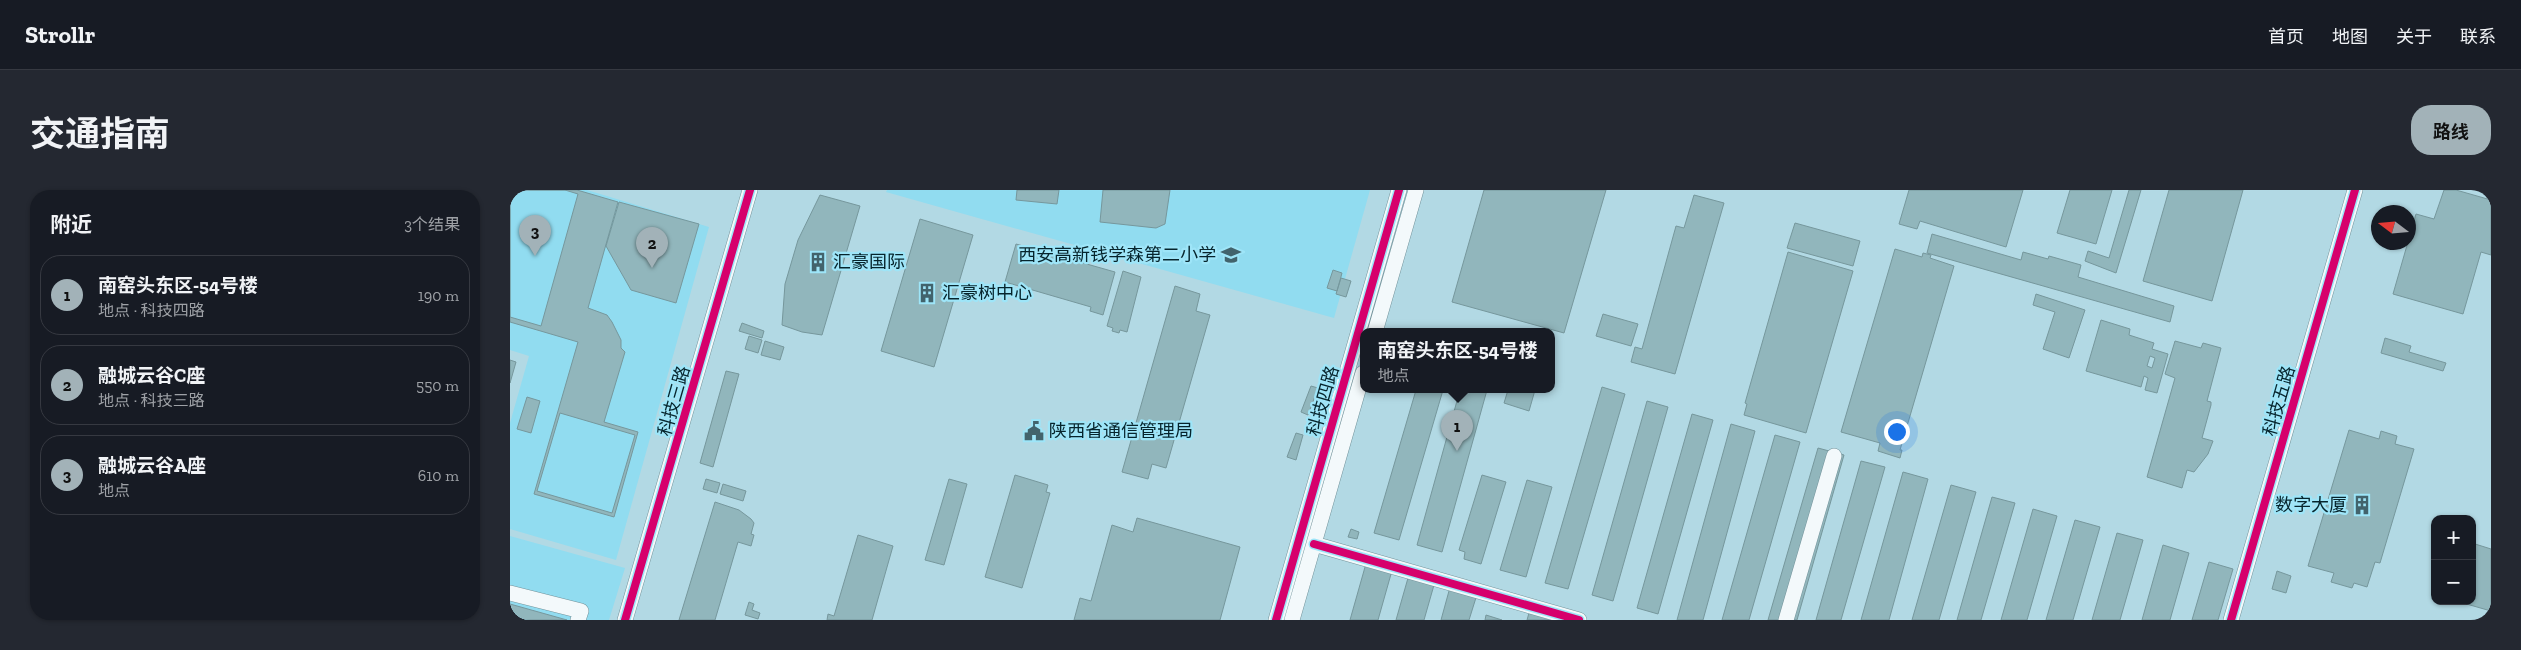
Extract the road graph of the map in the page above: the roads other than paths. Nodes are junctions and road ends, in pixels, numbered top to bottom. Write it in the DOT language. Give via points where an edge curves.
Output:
graph roads {
  1 [pos="750,190"];
  2 [pos="1399,190"];
  3 [pos="1416,190"];
  4 [pos="2355,190"];
  5 [pos="1376,328"];
  6 [pos="1360,383"];
  7 [pos="1834,456"];
  8 [pos="1314,544"];
  9 [pos="510,593"];
  10 [pos="578,620"];
  11 [pos="625,620"];
  12 [pos="1276,620"];
  13 [pos="1292,620"];
  14 [pos="1579,620"];
  15 [pos="1786,620"];
  16 [pos="2231,620"];
  1 -- 11 [label="street, 科技三路"];
  2 -- 12 [label="street, 科技四路"];
  3 -- 5 [label="street"];
  4 -- 16 [label="street, 科技五路"];
  6 -- 8 [label="street, 科技四路"];
  7 -- 15 [label="street"];
  8 -- 13 [label="street, 科技四路"];
  8 -- 14 [label="street"];
  9 -- 10 [label="street" via="581,611"];
}
